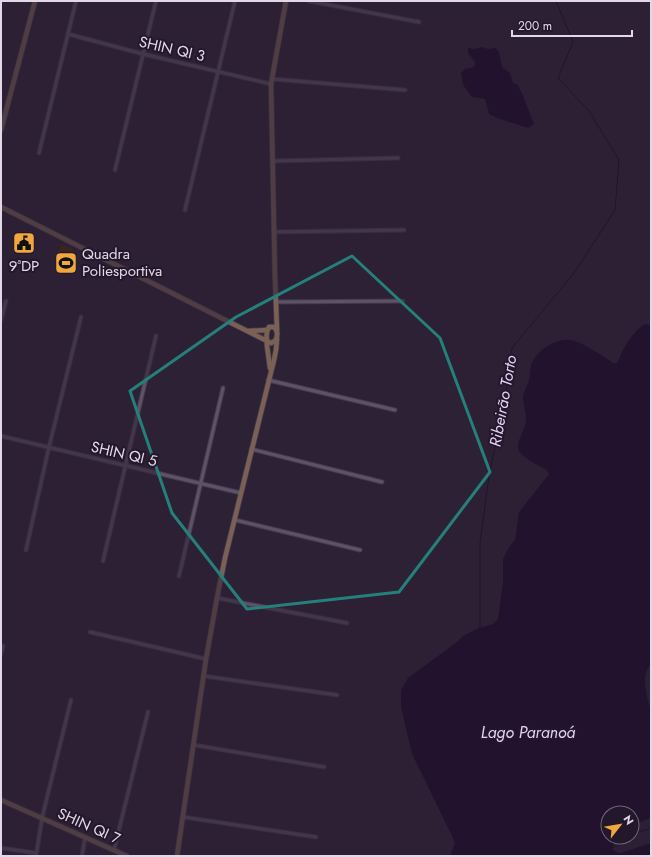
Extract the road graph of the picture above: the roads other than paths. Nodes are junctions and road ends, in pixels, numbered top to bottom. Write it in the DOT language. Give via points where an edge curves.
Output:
graph roads {
  1 [pos="35,1"];
  2 [pos="76,1"];
  3 [pos="156,1"];
  4 [pos="235,1"];
  5 [pos="286,1"];
  6 [pos="309,1"];
  7 [pos="418,22"];
  8 [pos="68,34"];
  9 [pos="143,54"];
  10 [pos="218,71"];
  11 [pos="271,81"];
  12 [pos="405,90"];
  13 [pos="1,130"];
  14 [pos="39,153"];
  15 [pos="398,158"];
  16 [pos="273,161"];
  17 [pos="115,170"];
  18 [pos="1,207"];
  19 [pos="185,210"];
  20 [pos="404,230"];
  21 [pos="274,232"];
  22 [pos="6,301"];
  23 [pos="403,301"];
  24 [pos="276,302"];
  25 [pos="276,309"];
  26 [pos="81,317"];
  27 [pos="1,320"];
  28 [pos="271,327"];
  29 [pos="267,330"];
  30 [pos="277,330"];
  31 [pos="248,331"];
  32 [pos="156,336"];
  33 [pos="277,339"];
  34 [pos="267,341"];
  35 [pos="271,370"];
  36 [pos="268,380"];
  37 [pos="223,388"];
  38 [pos="395,410"];
  39 [pos="1,436"];
  40 [pos="49,447"];
  41 [pos="252,449"];
  42 [pos="126,466"];
  43 [pos="382,482"];
  44 [pos="201,483"];
  45 [pos="241,493"];
  46 [pos="235,520"];
  47 [pos="26,550"];
  48 [pos="360,550"];
  49 [pos="104,561"];
  50 [pos="180,576"];
  51 [pos="217,598"];
  52 [pos="347,623"];
  53 [pos="90,632"];
  54 [pos="3,646"];
  55 [pos="1,654"];
  56 [pos="206,659"];
  57 [pos="204,676"];
  58 [pos="337,695"];
  59 [pos="71,700"];
  60 [pos="148,712"];
  61 [pos="194,745"];
  62 [pos="324,767"];
  63 [pos="1,800"];
  64 [pos="183,817"];
  65 [pos="42,818"];
  66 [pos="316,836"];
  67 [pos="85,837"];
  68 [pos="1,848"];
  69 [pos="114,850"];
  70 [pos="36,855"];
  71 [pos="82,856"];
  72 [pos="127,856"];
  73 [pos="177,856"];
  1 -- 13 [label="street"];
  2 -- 8 [label="street"];
  3 -- 9 [label="street"];
  4 -- 10 [label="street"];
  5 -- 11 [label="street"];
  6 -- 7 [label="street"];
  8 -- 9 [label="street, SHIN QI 3"];
  8 -- 14 [label="street"];
  9 -- 10 [label="street, SHIN QI 3"];
  9 -- 17 [label="street"];
  10 -- 11 [label="street, SHIN QI 3"];
  10 -- 19 [label="street"];
  11 -- 12 [label="street, SHIN QI 3"];
  11 -- 16 [label="street"];
  15 -- 16 [label="street"];
  16 -- 21 [label="street"];
  18 -- 31 [label="street"];
  20 -- 21 [label="street"];
  21 -- 24 [label="street"];
  22 -- 27 [label="street"];
  23 -- 24 [label="street"];
  24 -- 25 [label="street"];
  25 -- 28 [label="street"];
  25 -- 30 [label="street"];
  26 -- 40 [label="street"];
  28 -- 29 [label="street"];
  28 -- 30 [label="street"];
  29 -- 31 [label="street"];
  29 -- 34 [label="street"];
  30 -- 33 [label="street"];
  31 -- 34 [label="street"];
  32 -- 42 [label="street"];
  33 -- 34 [label="street" via="273,343"];
  33 -- 35 [label="street"];
  34 -- 35 [label="street"];
  35 -- 36 [label="street"];
  36 -- 38 [label="street"];
  36 -- 41 [label="street"];
  37 -- 44 [label="street"];
  39 -- 40 [label="street, SHIN QI 5"];
  40 -- 42 [label="street, SHIN QI 5"];
  40 -- 47 [label="street"];
  41 -- 43 [label="street"];
  41 -- 45 [label="street"];
  42 -- 44 [label="street, SHIN QI 5"];
  42 -- 49 [label="street"];
  44 -- 45 [label="street, SHIN QI 5"];
  44 -- 50 [label="street"];
  45 -- 46 [label="street"];
  46 -- 48 [label="street"];
  46 -- 51 [label="street"];
  51 -- 52 [label="street"];
  51 -- 56 [label="street"];
  53 -- 56 [label="street"];
  54 -- 55 [label="street"];
  56 -- 57 [label="street"];
  57 -- 58 [label="street"];
  57 -- 61 [label="street"];
  59 -- 65 [label="street"];
  60 -- 69 [label="street"];
  61 -- 62 [label="street"];
  61 -- 64 [label="street"];
  63 -- 65 [label="street, SHIN QI 7"];
  64 -- 66 [label="street"];
  64 -- 73 [label="street"];
  65 -- 67 [label="street, SHIN QI 7"];
  65 -- 70 [label="street, SHIN QI 7"];
  67 -- 69 [label="street, SHIN QI 7"];
  67 -- 71 [label="street"];
  68 -- 70 [label="street"];
  69 -- 72 [label="street, SHIN QI 7"];
}
